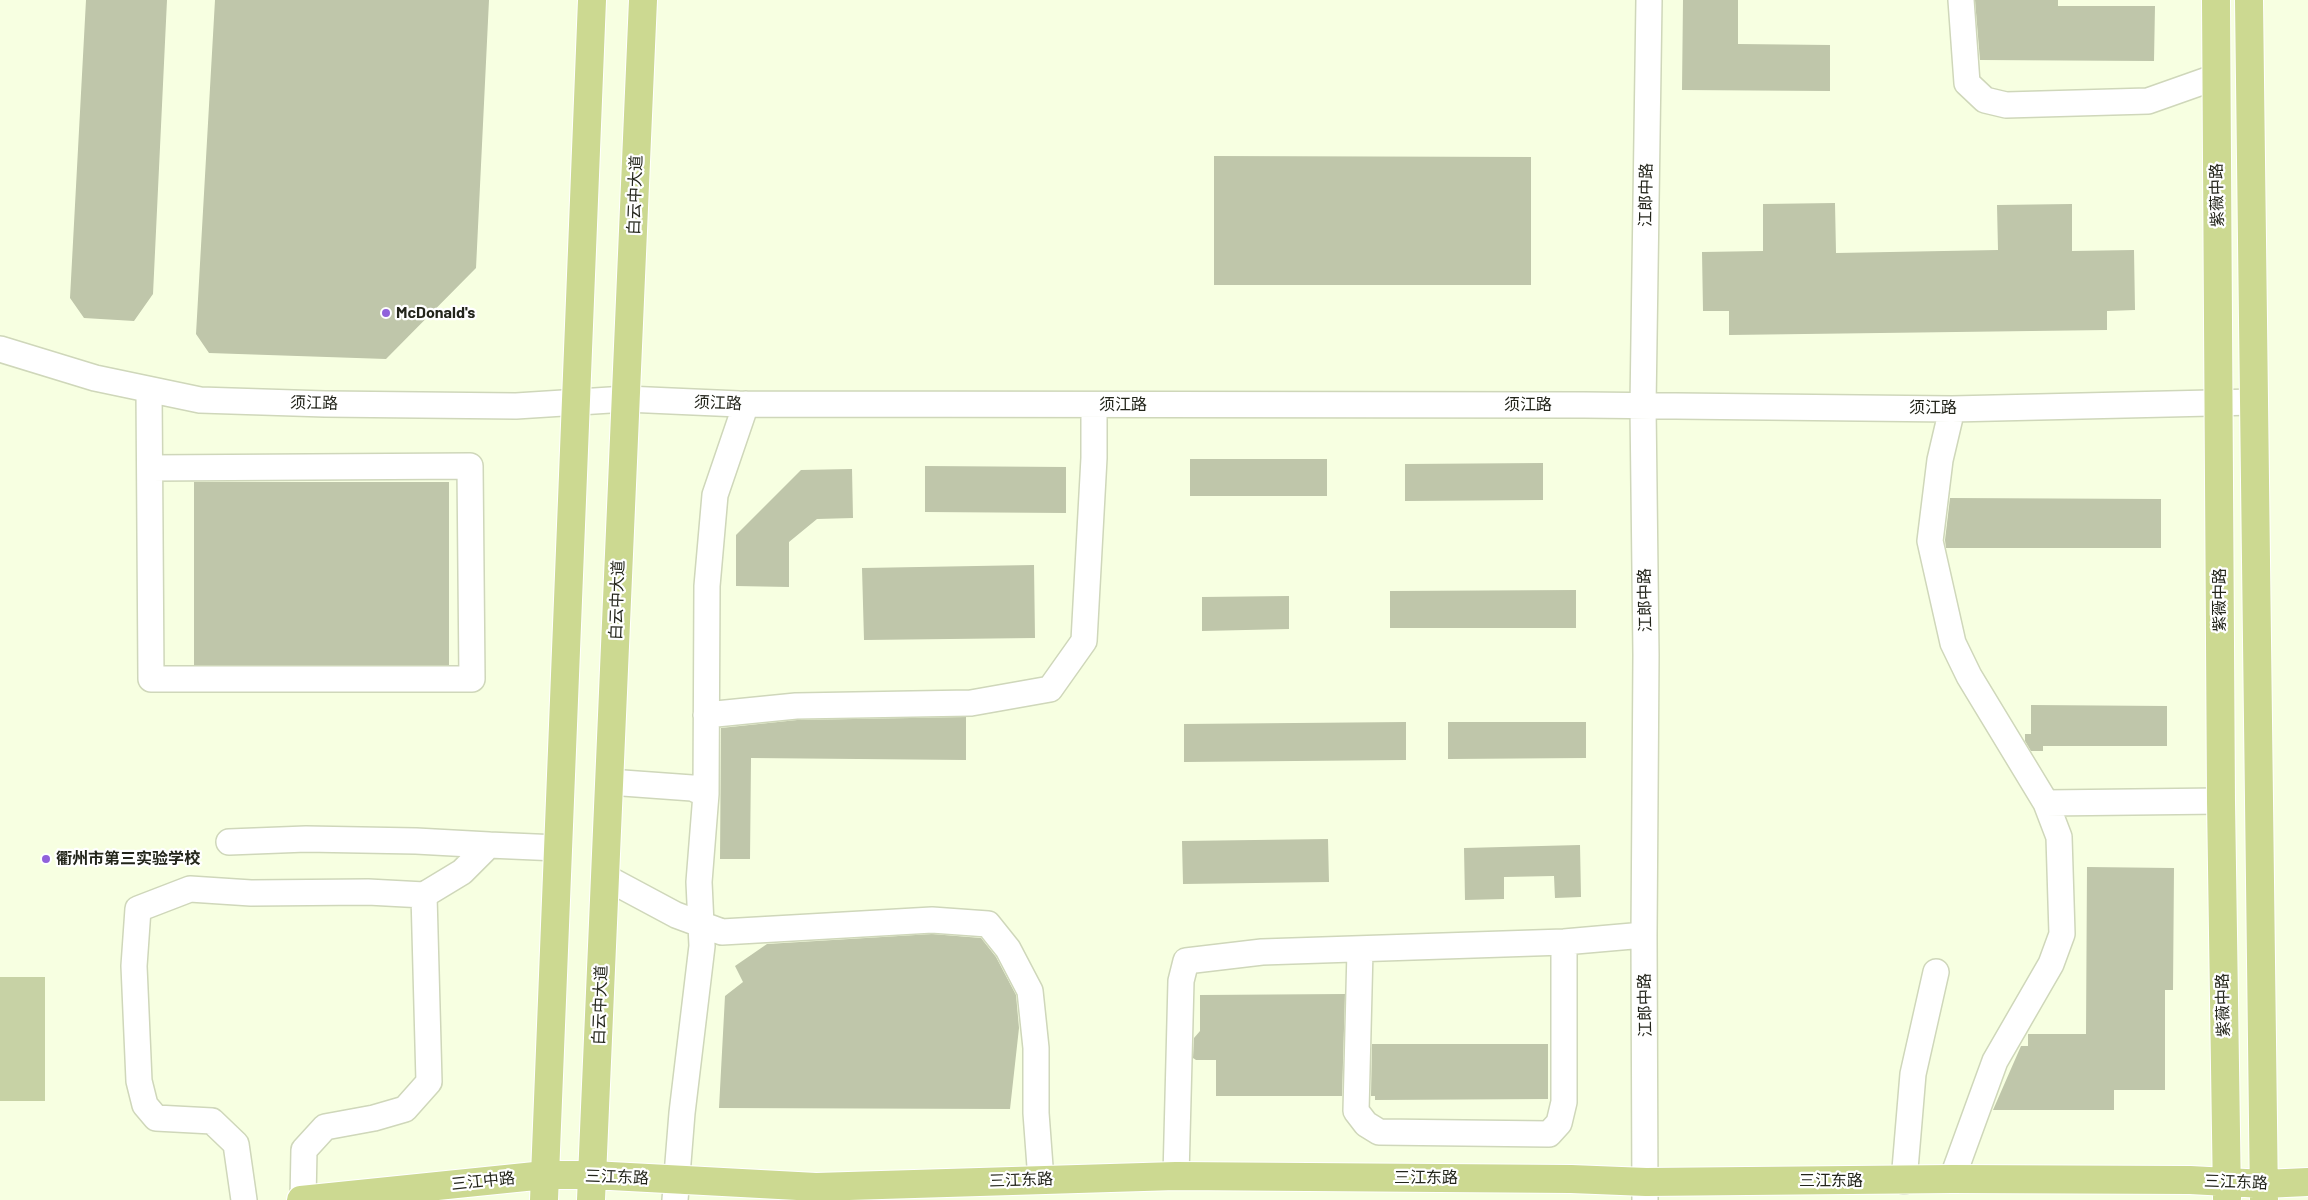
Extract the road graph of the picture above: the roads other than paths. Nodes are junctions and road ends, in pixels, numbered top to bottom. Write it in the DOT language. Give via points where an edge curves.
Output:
graph roads {
  1 [pos="592,0"];
  2 [pos="643,0"];
  3 [pos="1649,0"];
  4 [pos="1961,0"];
  5 [pos="2216,0"];
  6 [pos="2249,0"];
  7 [pos="2216,78"];
  8 [pos="0,348"];
  9 [pos="150,390"];
  10 [pos="626,399"];
  11 [pos="576,401"];
  12 [pos="2219,402"];
  13 [pos="2254,402"];
  14 [pos="746,404"];
  15 [pos="1094,405"];
  16 [pos="1643,406"];
  17 [pos="1952,408"];
  18 [pos="150,468"];
  19 [pos="706,715"];
  20 [pos="609,782"];
  21 [pos="706,794"];
  22 [pos="2221,801"];
  23 [pos="2046,803"];
  24 [pos="229,842"];
  25 [pos="489,845"];
  26 [pos="558,848"];
  27 [pos="605,877"];
  28 [pos="424,895"];
  29 [pos="702,925"];
  30 [pos="1644,935"];
  31 [pos="1564,942"];
  32 [pos="1360,950"];
  33 [pos="1936,972"];
  34 [pos="1176,1176"];
  35 [pos="1952,1179"];
  36 [pos="1041,1180"];
  37 [pos="1904,1181"];
  38 [pos="2308,1182"];
  39 [pos="592,1187"];
  40 [pos="544,1188"];
  41 [pos="676,1190"];
  42 [pos="2226,1190"];
  43 [pos="1646,1191"];
  44 [pos="2264,1192"];
  45 [pos="244,1200"];
  46 [pos="302,1200"];
  1 -- 11 [label="main road"];
  2 -- 10 [label="main road, 白云中大道"];
  3 -- 16 [label="street, 江郎中路"];
  4 -- 7 [label="street" via="1967,83 1985,100 2006,104 2148,101"];
  5 -- 7 [label="main road, 紫薇中路"];
  6 -- 13 [label="main road, 紫薇中路"];
  7 -- 12 [label="main road, 紫薇中路"];
  8 -- 9 [label="street, 须江路" via="95,378"];
  9 -- 11 [label="street, 须江路" via="200,400 325,404 516,406"];
  9 -- 18 [label="street"];
  10 -- 11 [label="street, 须江路"];
  10 -- 14 [label="street, 须江路"];
  10 -- 20 [label="main road, 白云中大道"];
  11 -- 26 [label="main road"];
  12 -- 13 [label="street, 须江路"];
  12 -- 17 [label="street, 须江路"];
  12 -- 22 [label="main road, 紫薇中路"];
  13 -- 44 [label="main road, 紫薇中路"];
  14 -- 15 [label="street, 须江路"];
  14 -- 19 [label="street" via="715,495 707,586"];
  15 -- 16 [label="street, 须江路"];
  15 -- 19 [label="street" via="1084,641 1050,689 971,703 796,706"];
  16 -- 17 [label="street, 须江路"];
  16 -- 30 [label="street, 江郎中路" via="1646,655"];
  17 -- 23 [label="street" via="1940,460 1930,541 1953,643 1969,676"];
  18 -- 18 [label="street" via="151,679 472,679 470,466"];
  19 -- 21 [label="street"];
  20 -- 21 [label="street" via="692,788"];
  20 -- 27 [label="main road, 白云中大道"];
  21 -- 29 [label="street" via="699,882"];
  22 -- 23 [label="street"];
  22 -- 42 [label="main road, 紫薇中路"];
  23 -- 35 [label="street" via="2059,837 2062,934 2051,964 1995,1061"];
  24 -- 25 [label="street" via="306,839"];
  25 -- 26 [label="street"];
  25 -- 28 [label="street" via="462,872"];
  26 -- 40 [label="main road"];
  27 -- 29 [label="street" via="676,915"];
  27 -- 39 [label="main road, 白云中大道"];
  28 -- 45 [label="street" via="368,892 251,894 190,888 138,909 134,966 139,1081 145,1105 156,1118 212,1121 236,1144"];
  28 -- 46 [label="street" via="429,1082 406,1109 324,1127 304,1150"];
  29 -- 36 [label="street" via="722,932 932,920 988,924 1008,949 1030,991 1036,1048"];
  29 -- 41 [label="street"];
  30 -- 31 [label="street"];
  30 -- 43 [label="street, 江郎中路"];
  31 -- 32 [label="street"];
  31 -- 32 [label="street" via="1564,1102 1559,1123 1549,1134 1378,1132 1366,1124 1356,1111"];
  32 -- 34 [label="street" via="1262,952 1186,962 1181,981"];
  33 -- 37 [label="street" via="1913,1074"];
  34 -- 36 [label="main road, 三江东路"];
  34 -- 43 [label="main road, 三江东路" via="1571,1179"];
  35 -- 37 [label="main road, 三江东路"];
  35 -- 42 [label="main road, 三江东路"];
  36 -- 41 [label="main road, 三江东路"];
  37 -- 43 [label="main road, 三江东路"];
  38 -- 44 [label="main road, 三江东路"];
  39 -- 40 [label="main road, 三江东路"];
  39 -- 41 [label="main road, 三江东路"];
  40 -- 46 [label="main road, 三江中路"];
  42 -- 44 [label="main road, 三江东路"];
}
